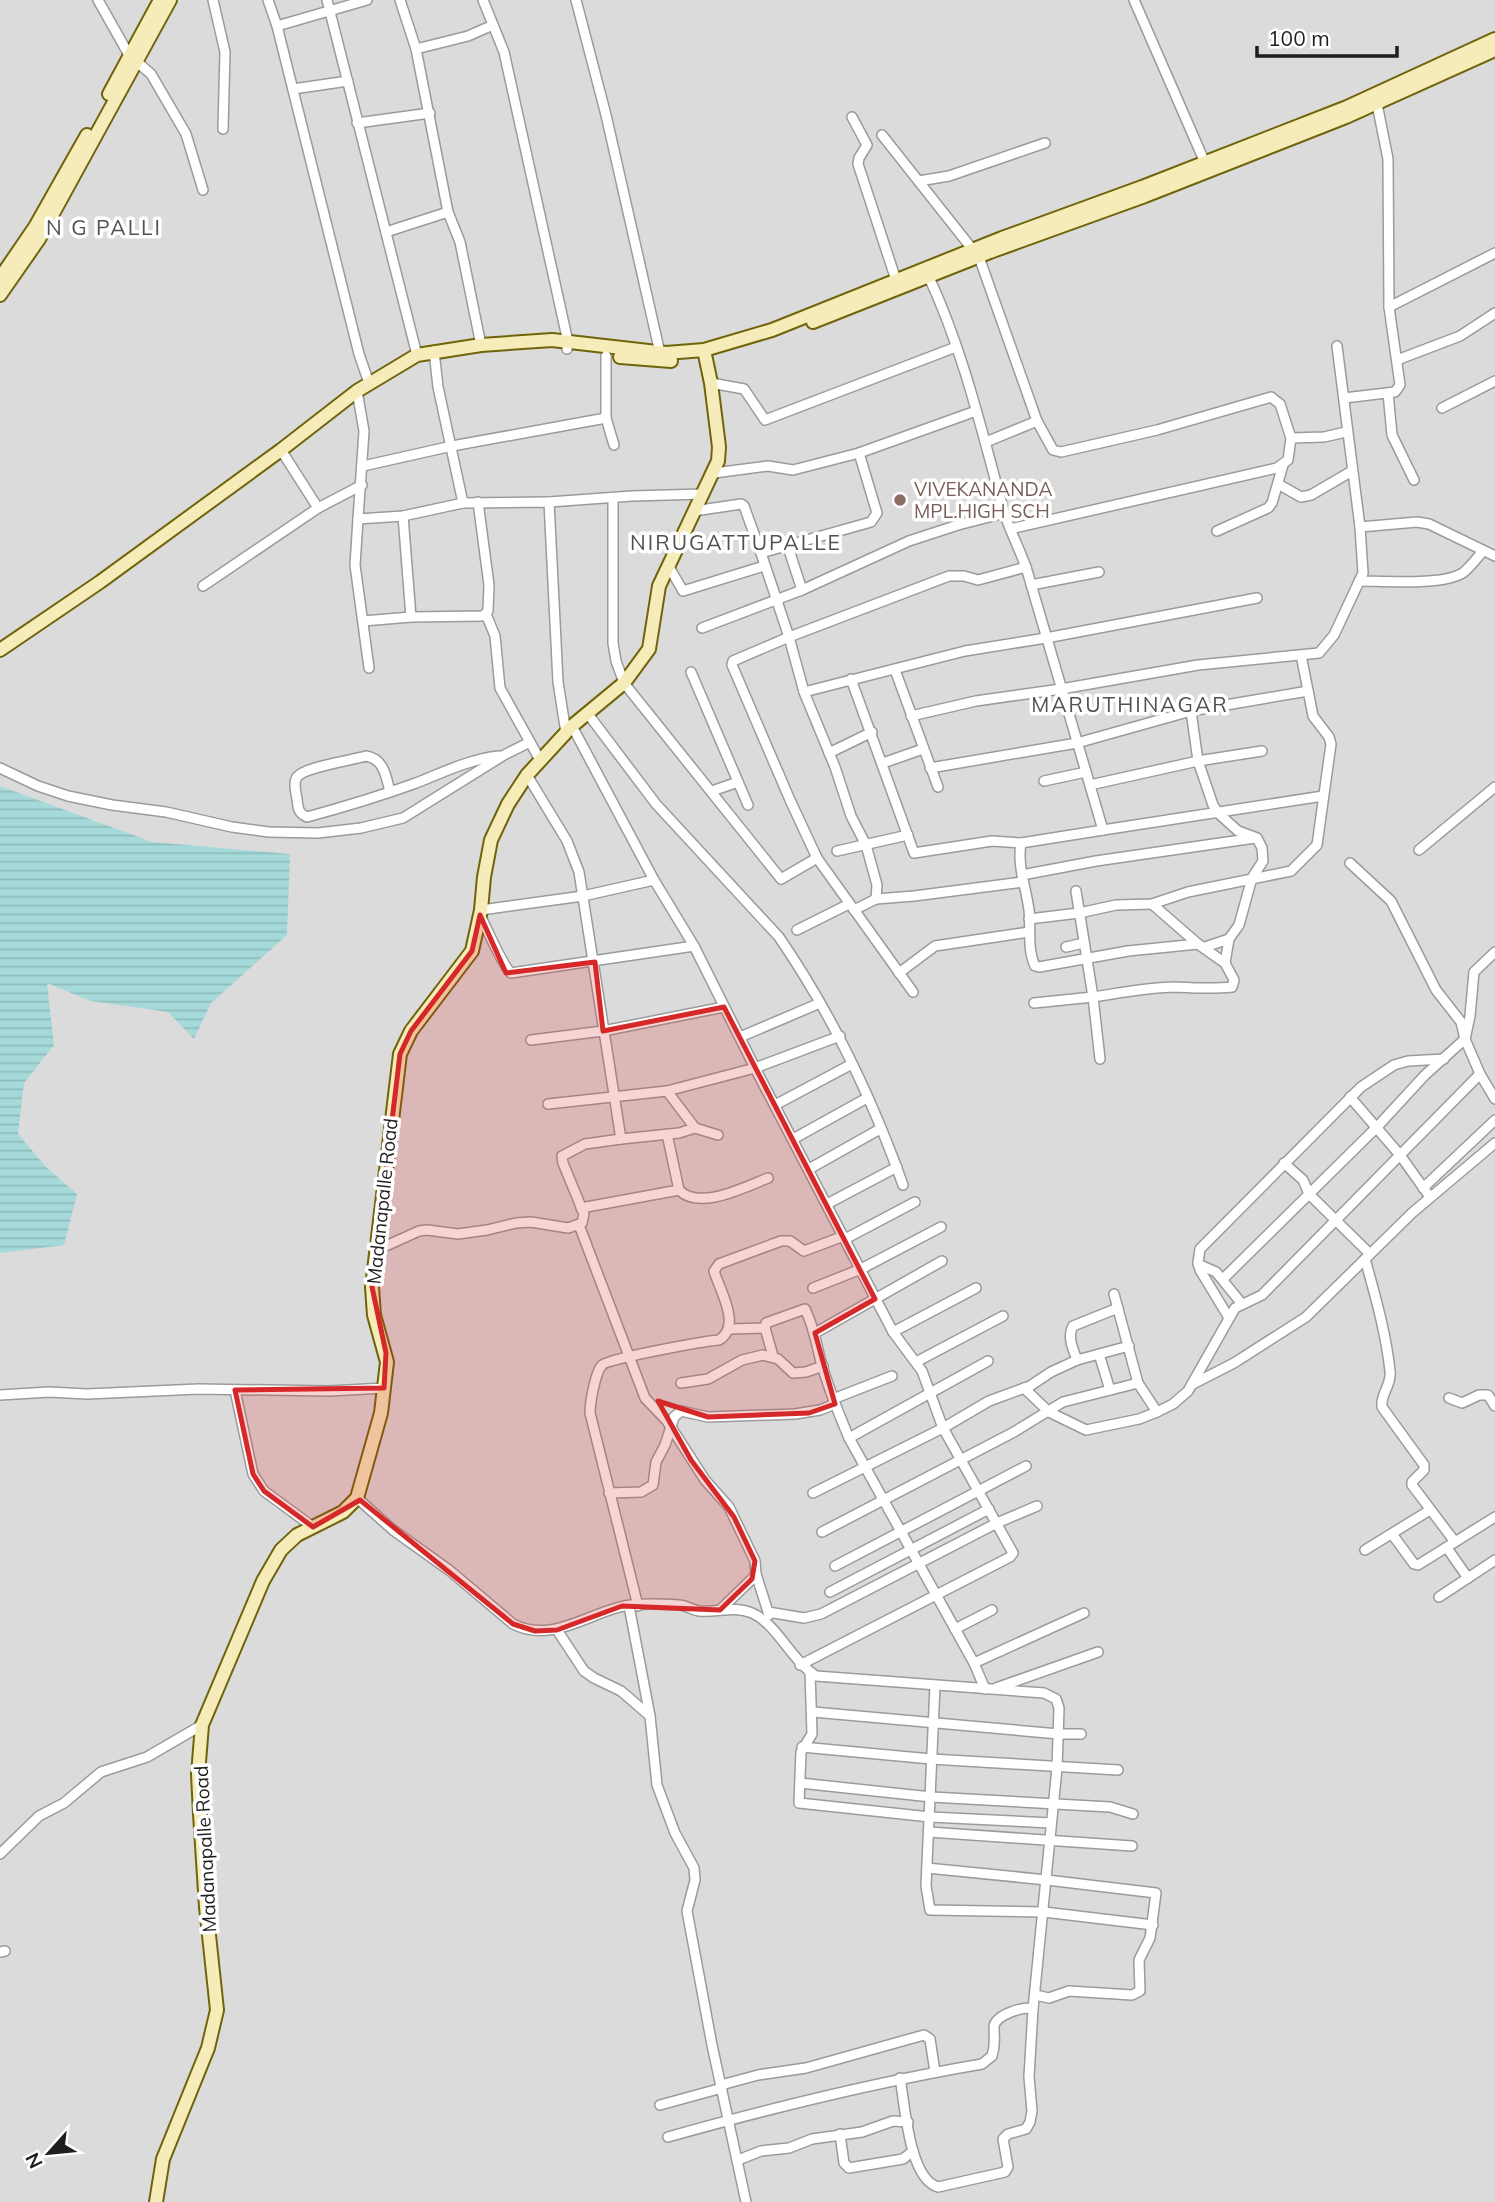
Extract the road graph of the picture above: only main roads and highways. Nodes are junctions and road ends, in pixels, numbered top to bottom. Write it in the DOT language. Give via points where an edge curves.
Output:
graph roads {
  1 [pos="160,0"];
  2 [pos="170,0"];
  3 [pos="1495,39"];
  4 [pos="1495,50"];
  5 [pos="132,59"];
  6 [pos="1376,99"];
  7 [pos="58,196"];
  8 [pos="927,273"];
  9 [pos="0,278"];
  10 [pos="0,295"];
  11 [pos="567,345"];
  12 [pos="705,354"];
  13 [pos="0,650"];
  14 [pos="156,2202"];
  1 -- 5 [label="main road"];
  2 -- 5 [label="main road"];
  3 -- 6 [label="main road"];
  4 -- 6 [label="main road"];
  5 -- 7 [label="main road"];
  6 -- 8 [label="main road"];
  7 -- 9 [label="main road"];
  7 -- 10 [label="main road" via="39,239"];
  8 -- 12 [label="main road" via="896,280"];
  8 -- 12 [label="main road" via="776,336"];
  11 -- 12 [label="main road"];
  11 -- 12 [label="main road" via="606,356 663,362"];
  11 -- 13 [label="main road" via="481,345 417,355 357,391 100,582"];
  12 -- 14 [label="main road, Madanapalle Road" via="718,461 657,594 649,649 624,682 540,760 508,804 491,840 472,951 411,1031 400,1054 373,1300 386,1353 381,1413 357,1498 343,1512 288,1542 263,1581 202,1725 199,1787 217,2011 208,2048 163,2159"];
}
